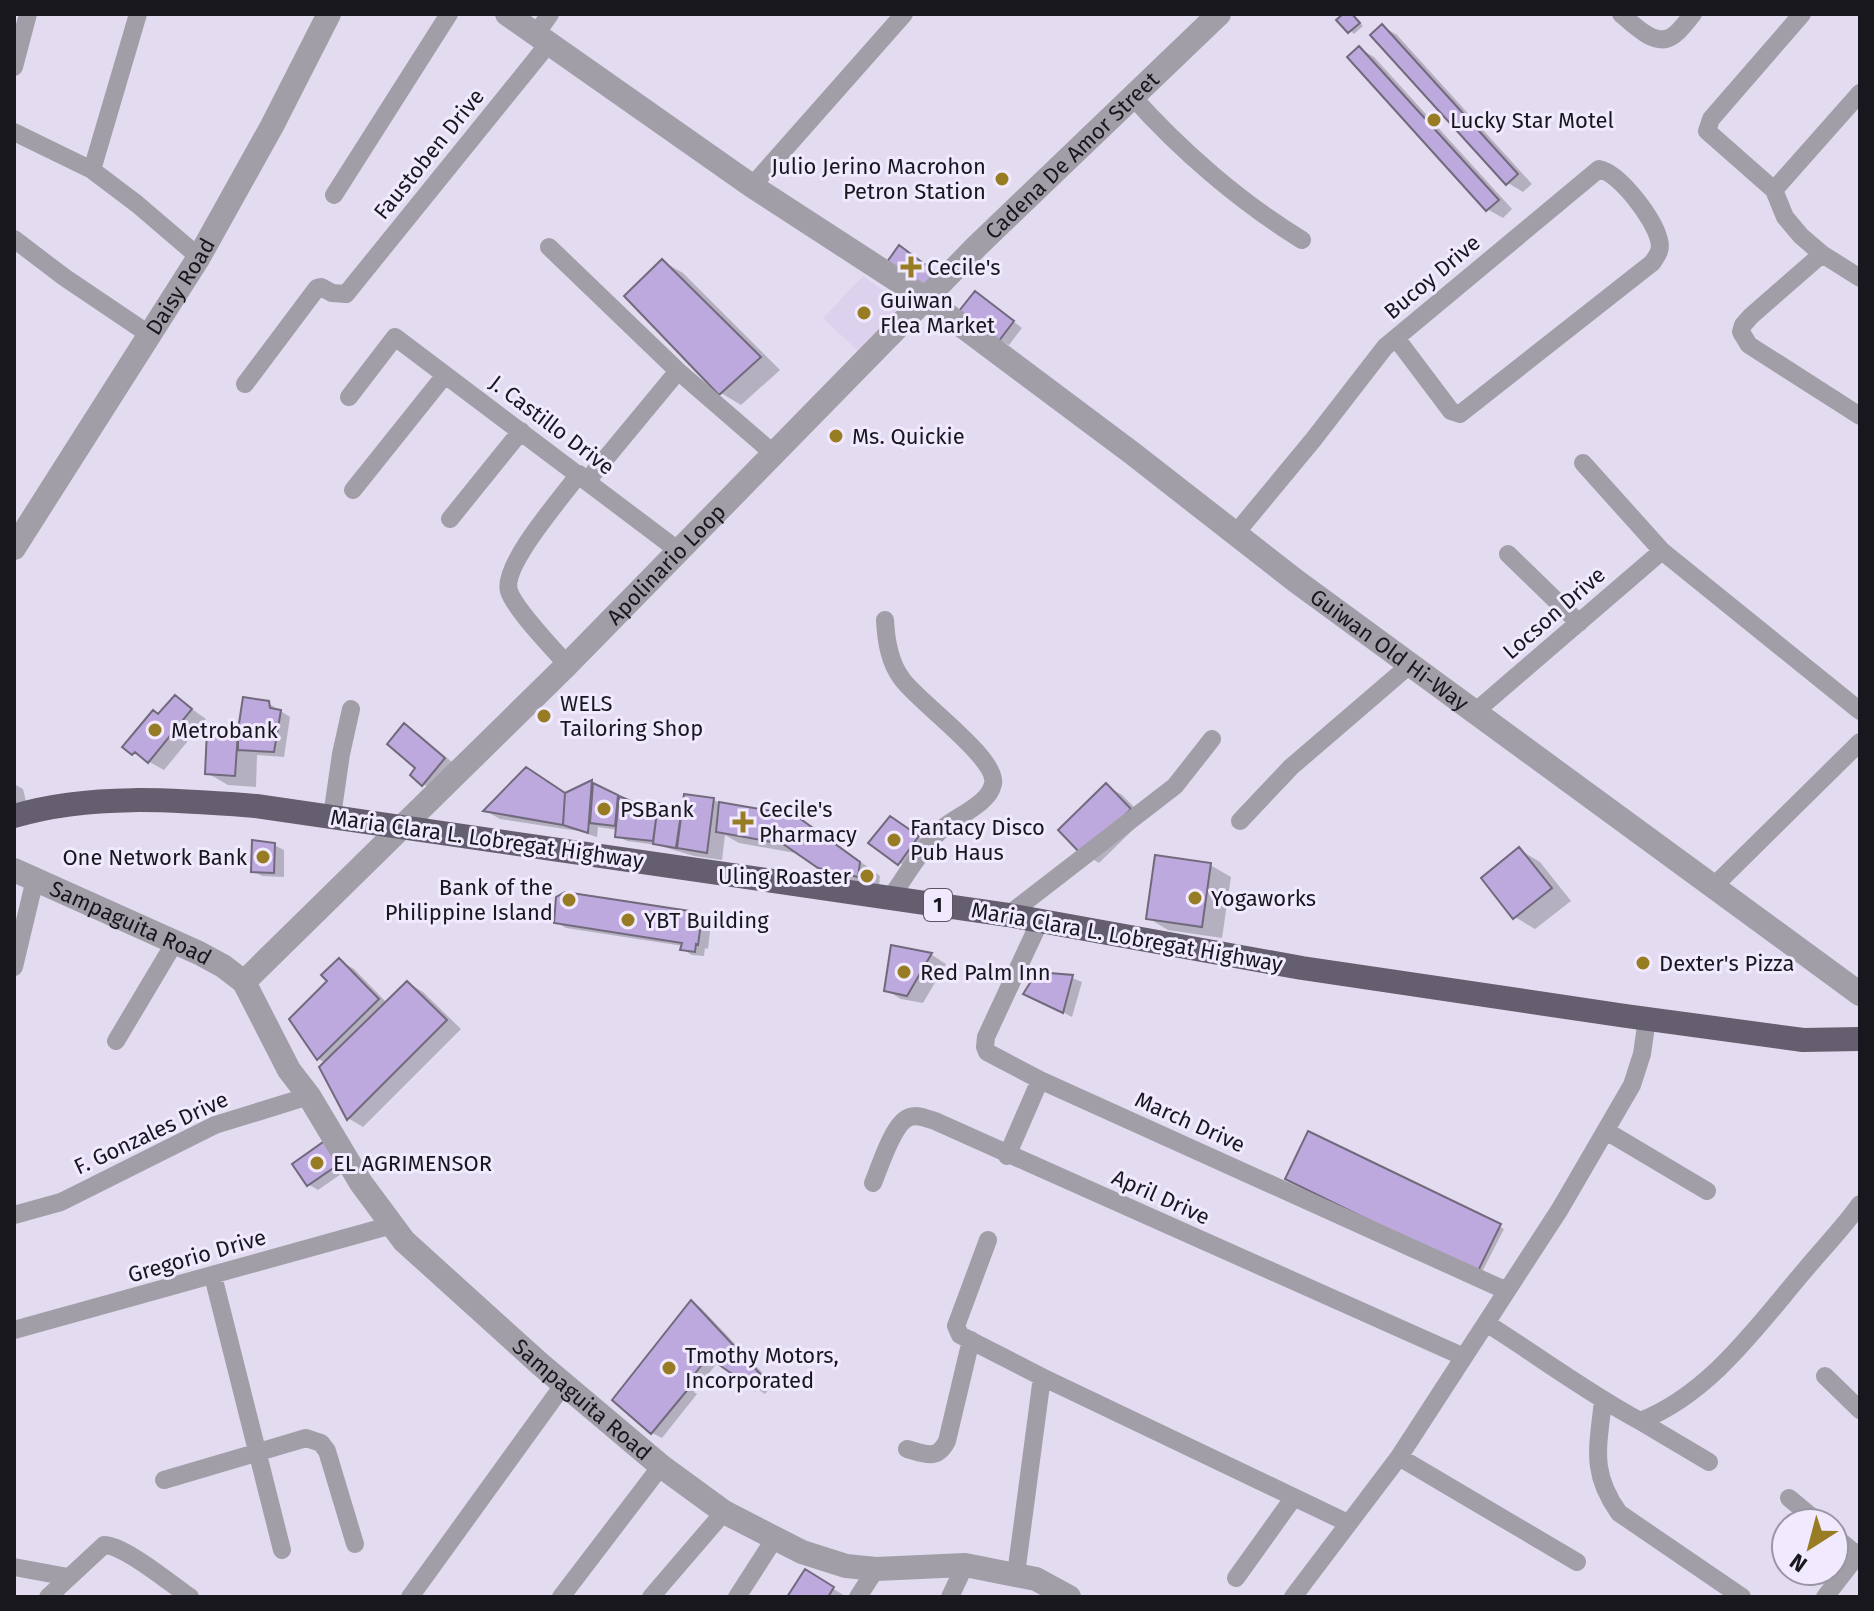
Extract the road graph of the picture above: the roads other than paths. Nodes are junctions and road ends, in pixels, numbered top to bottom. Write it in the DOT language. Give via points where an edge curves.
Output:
graph roads {
  1 [pos="28,14"];
  2 [pos="138,14"];
  3 [pos="329,14"];
  4 [pos="449,14"];
  5 [pos="507,14"];
  6 [pos="904,14"];
  7 [pos="1219,14"];
  8 [pos="1621,14"];
  9 [pos="1693,14"];
  10 [pos="1802,14"];
  11 [pos="545,31"];
  12 [pos="14,67"];
  13 [pos="1860,93"];
  14 [pos="1132,96"];
  15 [pos="14,132"];
  16 [pos="92,170"];
  17 [pos="752,186"];
  18 [pos="1774,190"];
  19 [pos="334,195"];
  20 [pos="14,239"];
  21 [pos="1302,240"];
  22 [pos="549,247"];
  23 [pos="1822,254"];
  24 [pos="199,257"];
  25 [pos="1858,274"];
  26 [pos="926,299"];
  27 [pos="150,335"];
  28 [pos="1396,338"];
  29 [pos="678,371"];
  30 [pos="445,375"];
  31 [pos="245,384"];
  32 [pos="349,397"];
  33 [pos="1860,416"];
  34 [pos="521,431"];
  35 [pos="774,454"];
  36 [pos="1583,463"];
  37 [pos="583,478"];
  38 [pos="353,490"];
  39 [pos="450,519"];
  40 [pos="1236,533"];
  41 [pos="14,548"];
  42 [pos="679,551"];
  43 [pos="1662,551"];
  44 [pos="1508,554"];
  45 [pos="885,620"];
  46 [pos="1579,623"];
  47 [pos="1412,663"];
  48 [pos="567,665"];
  49 [pos="351,709"];
  50 [pos="1476,711"];
  51 [pos="1860,711"];
  52 [pos="1212,739"];
  53 [pos="1860,742"];
  54 [pos="14,816"];
  55 [pos="332,816"];
  56 [pos="1240,821"];
  57 [pos="402,828"];
  58 [pos="24,874"];
  59 [pos="1714,886"];
  60 [pos="891,897"];
  61 [pos="1008,915"];
  62 [pos="1040,921"];
  63 [pos="175,942"];
  64 [pos="14,967"];
  65 [pos="244,982"];
  66 [pos="1860,994"];
  67 [pos="1647,1019"];
  68 [pos="1860,1039"];
  69 [pos="116,1041"];
  70 [pos="1040,1080"];
  71 [pos="309,1096"];
  72 [pos="1606,1131"];
  73 [pos="1007,1156"];
  74 [pos="873,1183"];
  75 [pos="1707,1191"];
  76 [pos="1860,1204"];
  77 [pos="14,1215"];
  78 [pos="392,1225"];
  79 [pos="988,1240"];
  80 [pos="213,1276"];
  81 [pos="1507,1291"];
  82 [pos="1486,1323"];
  83 [pos="14,1330"];
  84 [pos="971,1340"];
  85 [pos="1464,1357"];
  86 [pos="1825,1376"];
  87 [pos="1042,1377"];
  88 [pos="564,1384"];
  89 [pos="1603,1401"];
  90 [pos="1860,1410"];
  91 [pos="1640,1421"];
  92 [pos="907,1449"];
  93 [pos="258,1452"];
  94 [pos="1399,1457"];
  95 [pos="1709,1462"];
  96 [pos="661,1466"];
  97 [pos="164,1480"];
  98 [pos="1294,1497"];
  99 [pos="1789,1498"];
  100 [pos="1800,1507"];
  101 [pos="724,1512"];
  102 [pos="1348,1523"];
  103 [pos="775,1538"];
  104 [pos="355,1544"];
  105 [pos="282,1550"];
  106 [pos="1858,1554"];
  107 [pos="1577,1562"];
  108 [pos="965,1565"];
  109 [pos="14,1567"];
  110 [pos="876,1569"];
  111 [pos="1016,1574"];
  112 [pos="68,1577"];
  113 [pos="1236,1578"];
  114 [pos="48,1597"];
  115 [pos="190,1597"];
  116 [pos="410,1597"];
  117 [pos="561,1597"];
  118 [pos="651,1597"];
  119 [pos="737,1597"];
  120 [pos="858,1597"];
  121 [pos="950,1597"];
  122 [pos="1069,1597"];
  123 [pos="1293,1597"];
  124 [pos="1742,1597"];
  125 [pos="1825,1597"];
  1 -- 12 [label="street"];
  2 -- 16 [label="street"];
  3 -- 24 [label="street, Daisy Road"];
  4 -- 19 [label="street"];
  5 -- 11 [label="street, Guiwan Old Hi-Way"];
  6 -- 17 [label="street"];
  7 -- 14 [label="street, Cadena De Amor Street"];
  8 -- 9 [label="street" via="1645,33 1664,39"];
  10 -- 18 [label="street" via="1707,125 1709,136"];
  11 -- 17 [label="street, Guiwan Old Hi-Way"];
  11 -- 31 [label="street, Faustoben Drive" via="346,294 317,288"];
  13 -- 18 [label="street"];
  14 -- 21 [label="street" via="1196,160"];
  14 -- 26 [label="street, Cadena De Amor Street"];
  15 -- 16 [label="street"];
  16 -- 24 [label="street"];
  17 -- 26 [label="street, Guiwan Old Hi-Way"];
  18 -- 23 [label="street" via="1785,217"];
  20 -- 27 [label="street"];
  22 -- 29 [label="street"];
  23 -- 25 [label="street"];
  23 -- 33 [label="street" via="1751,316 1741,332 1749,345"];
  24 -- 27 [label="street, Daisy Road"];
  26 -- 35 [label="street, Apolinario Loop"];
  26 -- 40 [label="street, Guiwan Old Hi-Way"];
  27 -- 41 [label="street, Daisy Road"];
  28 -- 28 [label="street, Bucoy Drive" via="1599,169 1619,178 1660,241 1652,263 1460,414 1451,411"];
  28 -- 40 [label="street, Bucoy Drive"];
  29 -- 35 [label="street"];
  29 -- 37 [label="street"];
  30 -- 32 [label="street, J. Castillo Drive" via="395,337"];
  30 -- 34 [label="street, J. Castillo Drive"];
  30 -- 38 [label="street"];
  34 -- 37 [label="street, J. Castillo Drive"];
  34 -- 39 [label="street"];
  35 -- 42 [label="street, Apolinario Loop"];
  36 -- 43 [label="street"];
  37 -- 42 [label="street, J. Castillo Drive"];
  37 -- 48 [label="street" via="509,576 508,589 515,601"];
  40 -- 47 [label="street, Guiwan Old Hi-Way"];
  42 -- 48 [label="street, Apolinario Loop"];
  43 -- 46 [label="street, Locson Drive"];
  43 -- 51 [label="street"];
  44 -- 46 [label="street"];
  45 -- 60 [label="street" via="886,645 901,679 976,751 993,773 994,785 931,841"];
  46 -- 50 [label="street, Locson Drive"];
  47 -- 50 [label="street, Guiwan Old Hi-Way"];
  47 -- 56 [label="street" via="1291,767"];
  48 -- 57 [label="street, Apolinario Loop"];
  49 -- 55 [label="street"];
  50 -- 59 [label="street, Guiwan Old Hi-Way"];
  52 -- 61 [label="street" via="1175,786"];
  53 -- 59 [label="street"];
  54 -- 55 [label="highway, Maria Clara L. Lobregat Highway / 1" via="103,802 191,801"];
  55 -- 57 [label="highway, Maria Clara L. Lobregat Highway / 1"];
  57 -- 60 [label="highway, Maria Clara L. Lobregat Highway / 1"];
  57 -- 65 [label="street"];
  58 -- 63 [label="street, Sampaguita Road"];
  58 -- 64 [label="street"];
  59 -- 66 [label="street, Guiwan Old Hi-Way"];
  60 -- 61 [label="highway, Maria Clara L. Lobregat Highway / 1"];
  61 -- 62 [label="highway, Maria Clara L. Lobregat Highway / 1"];
  62 -- 67 [label="highway, Maria Clara L. Lobregat Highway / 1" via="1302,968"];
  62 -- 70 [label="street, March Drive" via="985,1047"];
  63 -- 65 [label="street, Sampaguita Road"];
  63 -- 69 [label="street"];
  65 -- 71 [label="street, Sampaguita Road" via="289,1070"];
  67 -- 68 [label="highway, Maria Clara L. Lobregat Highway / 1" via="1803,1040"];
  67 -- 72 [label="street" via="1638,1068"];
  70 -- 73 [label="street"];
  70 -- 81 [label="street, March Drive"];
  71 -- 77 [label="street, F. Gonzales Drive" via="215,1125 61,1202"];
  71 -- 78 [label="street, Sampaguita Road"];
  72 -- 75 [label="street"];
  72 -- 81 [label="street"];
  73 -- 74 [label="street, April Drive" via="935,1121 907,1117 897,1126"];
  73 -- 85 [label="street, April Drive"];
  76 -- 91 [label="street" via="1749,1336 1693,1391"];
  78 -- 80 [label="street, Gregorio Drive"];
  78 -- 88 [label="street, Sampaguita Road"];
  79 -- 84 [label="street" via="956,1326"];
  80 -- 83 [label="street, Gregorio Drive"];
  80 -- 93 [label="street"];
  81 -- 82 [label="street"];
  82 -- 85 [label="street"];
  82 -- 89 [label="street"];
  84 -- 87 [label="street"];
  84 -- 92 [label="street" via="942,1450 930,1456"];
  85 -- 94 [label="street"];
  86 -- 90 [label="street"];
  87 -- 98 [label="street"];
  87 -- 111 [label="street"];
  88 -- 96 [label="street, Sampaguita Road"];
  88 -- 116 [label="street"];
  89 -- 91 [label="street"];
  89 -- 124 [label="street" via="1598,1455 1606,1495 1619,1513"];
  91 -- 95 [label="street"];
  93 -- 97 [label="street"];
  93 -- 104 [label="street" via="306,1438 321,1443"];
  93 -- 105 [label="street"];
  94 -- 102 [label="street"];
  94 -- 107 [label="street"];
  96 -- 101 [label="street, Sampaguita Road"];
  96 -- 117 [label="street"];
  98 -- 102 [label="street"];
  98 -- 113 [label="street"];
  99 -- 100 [label="street"];
  101 -- 103 [label="street, Sampaguita Road"];
  101 -- 118 [label="street"];
  102 -- 123 [label="street"];
  103 -- 110 [label="street, Sampaguita Road" via="846,1566"];
  103 -- 119 [label="street"];
  106 -- 125 [label="street"];
  108 -- 110 [label="street, Sampaguita Road"];
  108 -- 111 [label="street, Sampaguita Road"];
  108 -- 121 [label="street"];
  109 -- 112 [label="street"];
  110 -- 120 [label="street"];
  111 -- 122 [label="street, Sampaguita Road"];
  112 -- 114 [label="street"];
  112 -- 115 [label="street" via="104,1545 113,1545"];
}
